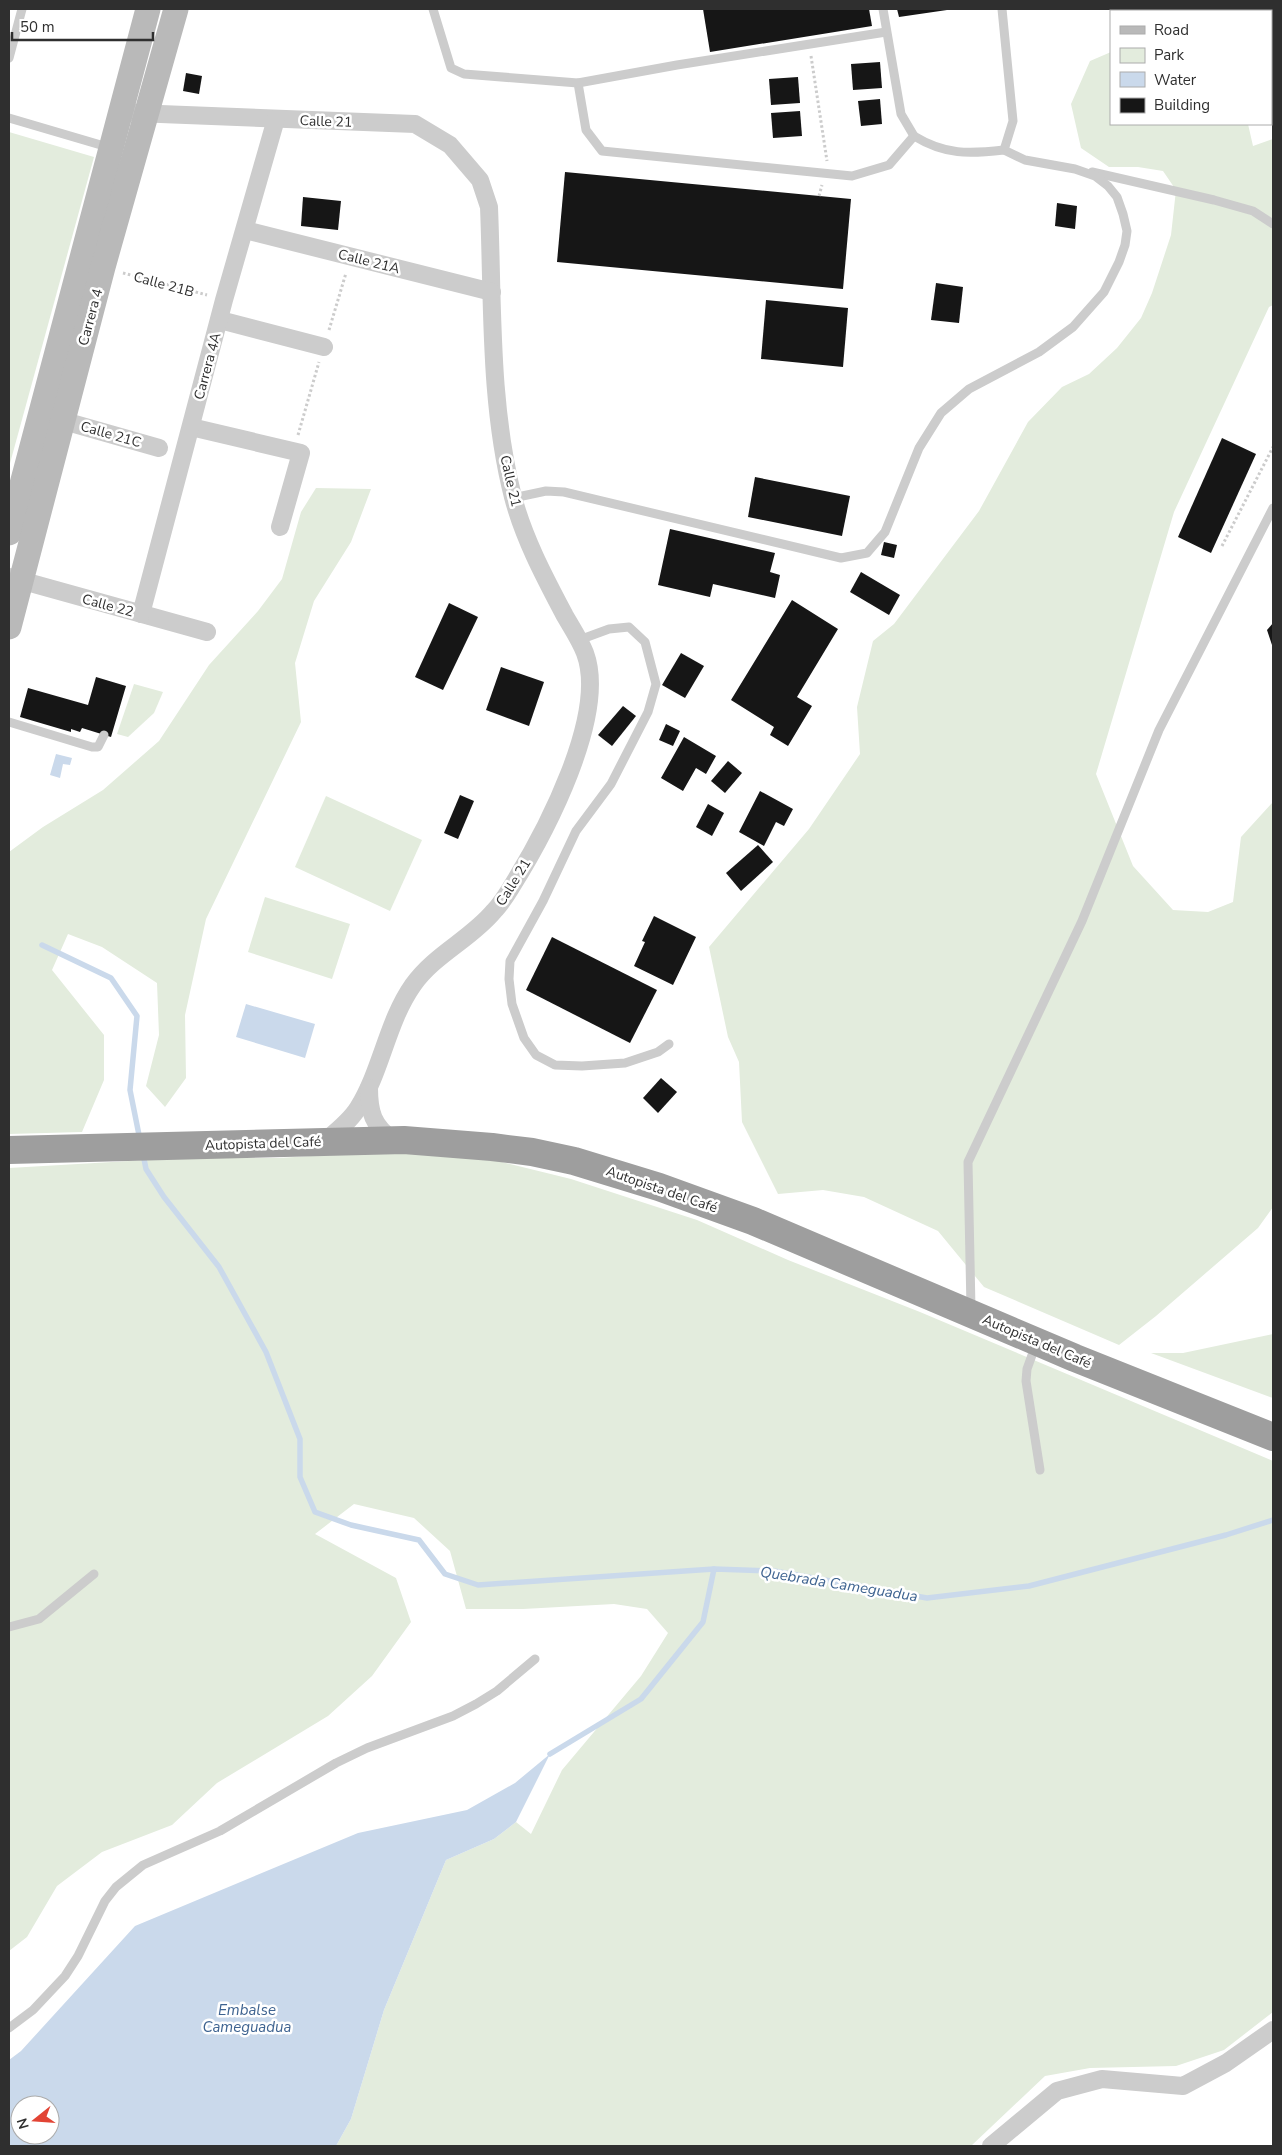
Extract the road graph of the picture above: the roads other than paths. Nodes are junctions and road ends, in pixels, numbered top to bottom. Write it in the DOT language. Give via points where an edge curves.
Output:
graph roads {
  1 [pos="22,9"];
  2 [pos="148,9"];
  3 [pos="176,9"];
  4 [pos="433,9"];
  5 [pos="883,9"];
  6 [pos="1002,9"];
  7 [pos="886,32"];
  8 [pos="9,58"];
  9 [pos="578,83"];
  10 [pos="120,112"];
  11 [pos="147,114"];
  12 [pos="9,118"];
  13 [pos="276,119"];
  14 [pos="914,136"];
  15 [pos="111,148"];
  16 [pos="1004,150"];
  17 [pos="1075,169"];
  18 [pos="1273,224"];
  19 [pos="245,230"];
  20 [pos="492,292"];
  21 [pos="220,320"];
  22 [pos="324,347"];
  23 [pos="64,421"];
  24 [pos="191,427"];
  25 [pos="159,448"];
  26 [pos="513,498"];
  27 [pos="1273,508"];
  28 [pos="280,527"];
  29 [pos="9,533"];
  30 [pos="15,579"];
  31 [pos="141,614"];
  32 [pos="9,627"];
  33 [pos="207,632"];
  34 [pos="579,640"];
  35 [pos="9,722"];
  36 [pos="104,735"];
  37 [pos="669,1044"];
  38 [pos="370,1082"];
  39 [pos="393,1140"];
  40 [pos="325,1141"];
  41 [pos="9,1150"];
  42 [pos="972,1314"];
  43 [pos="1037,1342"];
  44 [pos="1273,1437"];
  45 [pos="1040,1470"];
  46 [pos="94,1574"];
  47 [pos="9,1627"];
  48 [pos="535,1659"];
  49 [pos="9,2028"];
  50 [pos="1273,2030"];
  51 [pos="991,2146"];
  1 -- 8 [label="lane"];
  2 -- 10 [label="main road, Carrera 4"];
  3 -- 11 [label="main road, Carrera 4"];
  4 -- 9 [label="lane" via="451,68 464,74"];
  5 -- 7 [label="lane"];
  6 -- 16 [label="lane" via="1013,121"];
  7 -- 9 [label="lane"];
  7 -- 14 [label="lane" via="901,114"];
  9 -- 14 [label="lane" via="586,130 602,151 852,176 889,165"];
  10 -- 11 [label="street, Calle 21"];
  10 -- 15 [label="main road, Carrera 4"];
  11 -- 13 [label="street, Calle 21"];
  11 -- 23 [label="main road, Carrera 4"];
  12 -- 15 [label="lane"];
  13 -- 19 [label="street, Carrera 4A"];
  13 -- 20 [label="street, Calle 21" via="415,124 450,145 480,180 489,207"];
  14 -- 16 [label="lane" via="944,150 973,153"];
  15 -- 29 [label="main road, Carrera 4"];
  16 -- 17 [label="lane" via="1025,160"];
  17 -- 18 [label="lane" via="1253,212"];
  17 -- 26 [label="lane" via="1095,176 1108,186 1124,214 1126,246 1104,292 1073,327 1039,352 968,389 941,413 918,448 885,532 867,553 841,558 564,492 546,491"];
  19 -- 20 [label="street, Calle 21A"];
  19 -- 21 [label="street, Carrera 4A"];
  20 -- 26 [label="street, Calle 21" via="499,427"];
  21 -- 22 [label="street"];
  21 -- 24 [label="street, Carrera 4A"];
  23 -- 25 [label="street, Calle 21C"];
  23 -- 30 [label="main road, Carrera 4"];
  24 -- 28 [label="street" via="301,453"];
  24 -- 31 [label="street, Carrera 4A"];
  26 -- 34 [label="street, Calle 21" via="529,543"];
  27 -- 42 [label="lane" via="1159,730 1082,921 968,1162"];
  30 -- 31 [label="street, Calle 22"];
  30 -- 32 [label="main road, Carrera 4"];
  31 -- 33 [label="street, Calle 22"];
  34 -- 37 [label="lane" via="609,629 629,627 645,642 656,684 648,712 611,784 576,831 510,961 508,979 512,1004 524,1038 536,1056 555,1065 625,1062 658,1052"];
  34 -- 38 [label="street, Calle 21" via="589,668 589,702 572,767 556,806 512,887 494,912 428,967 413,985 396,1014"];
  35 -- 36 [label="lane" via="98,747"];
  38 -- 39 [label="street, Calle 21" via="370,1110 381,1132"];
  38 -- 40 [label="street, Calle 21" via="358,1108"];
  39 -- 40 [label="highway, Autopista del Café"];
  39 -- 42 [label="highway, Autopista del Café" via="532,1152 617,1173 745,1218"];
  40 -- 41 [label="highway, Autopista del Café"];
  42 -- 43 [label="highway, Autopista del Café"];
  43 -- 44 [label="highway, Autopista del Café"];
  43 -- 45 [label="lane" via="1026,1381"];
  46 -- 47 [label="lane" via="40,1619"];
  48 -- 49 [label="lane" via="517,1676 476,1704 453,1716 367,1748 220,1831 142,1865 129,1874 104,1901 65,1976 34,2010"];
  50 -- 51 [label="street" via="1226,2064 1182,2086 1102,2078 1057,2091"];
}
